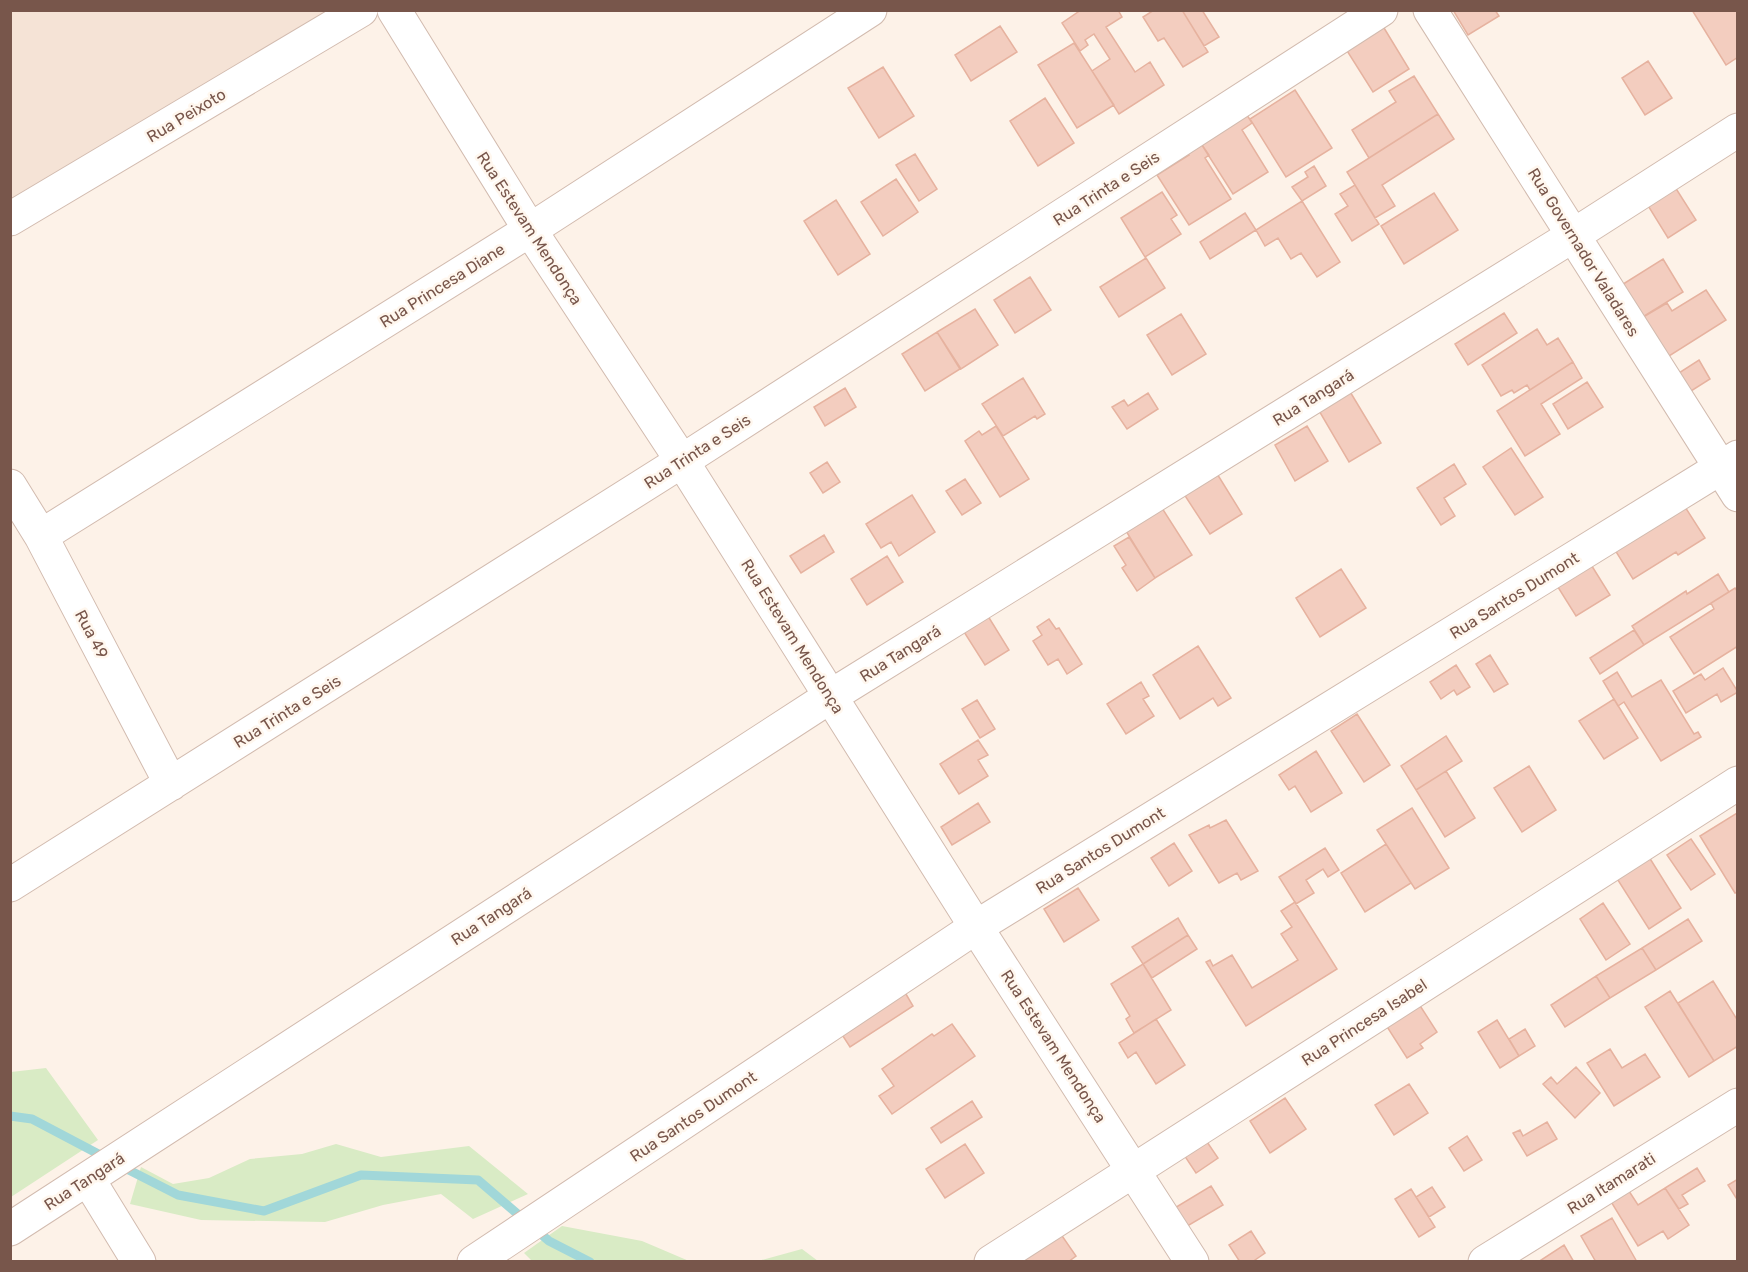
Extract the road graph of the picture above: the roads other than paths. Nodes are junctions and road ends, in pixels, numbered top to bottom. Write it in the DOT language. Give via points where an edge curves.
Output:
graph roads {
  1 [pos="361,10"];
  2 [pos="394,10"];
  3 [pos="870,10"];
  4 [pos="1381,10"];
  5 [pos="1430,10"];
  6 [pos="1737,130"];
  7 [pos="10,219"];
  8 [pos="530,230"];
  9 [pos="1574,235"];
  10 [pos="682,461"];
  11 [pos="1729,462"];
  12 [pos="10,486"];
  13 [pos="1737,495"];
  14 [pos="41,536"];
  15 [pos="831,696"];
  16 [pos="1737,783"];
  17 [pos="171,784"];
  18 [pos="10,885"];
  19 [pos="976,927"];
  20 [pos="1737,1105"];
  21 [pos="1135,1170"];
  22 [pos="92,1176"];
  23 [pos="10,1229"];
  24 [pos="139,1262"];
  25 [pos="474,1262"];
  26 [pos="991,1262"];
  27 [pos="1192,1262"];
  28 [pos="1485,1262"];
  1 -- 7 [label="street, Rua Peixoto"];
  2 -- 8 [label="street, Rua Estevam Mendonça"];
  3 -- 8 [label="street, Rua Princesa Diane"];
  4 -- 10 [label="street, Rua Trinta e Seis"];
  5 -- 9 [label="street, Rua Governador Valadares"];
  6 -- 9 [label="street, Rua Tangará"];
  8 -- 10 [label="street, Rua Estevam Mendonça"];
  8 -- 14 [label="street, Rua Princesa Diane"];
  9 -- 11 [label="street, Rua Governador Valadares"];
  9 -- 15 [label="street, Rua Tangará"];
  10 -- 15 [label="street, Rua Estevam Mendonça"];
  10 -- 17 [label="street, Rua Trinta e Seis"];
  11 -- 13 [label="street, Rua Governador Valadares"];
  11 -- 19 [label="street, Rua Santos Dumont"];
  12 -- 14 [label="street, Rua 49"];
  14 -- 17 [label="street, Rua 49"];
  15 -- 19 [label="street, Rua Estevam Mendonça"];
  15 -- 22 [label="street, Rua Tangará"];
  16 -- 21 [label="street, Rua Princesa Isabel"];
  17 -- 18 [label="street, Rua Trinta e Seis"];
  19 -- 21 [label="street, Rua Estevam Mendonça"];
  19 -- 25 [label="street, Rua Santos Dumont"];
  20 -- 28 [label="street, Rua Itamarati"];
  21 -- 26 [label="street, Rua Princesa Isabel"];
  21 -- 27 [label="street, Rua Estevam Mendonça"];
  22 -- 23 [label="street, Rua Tangará"];
  22 -- 24 [label="street"];
}
